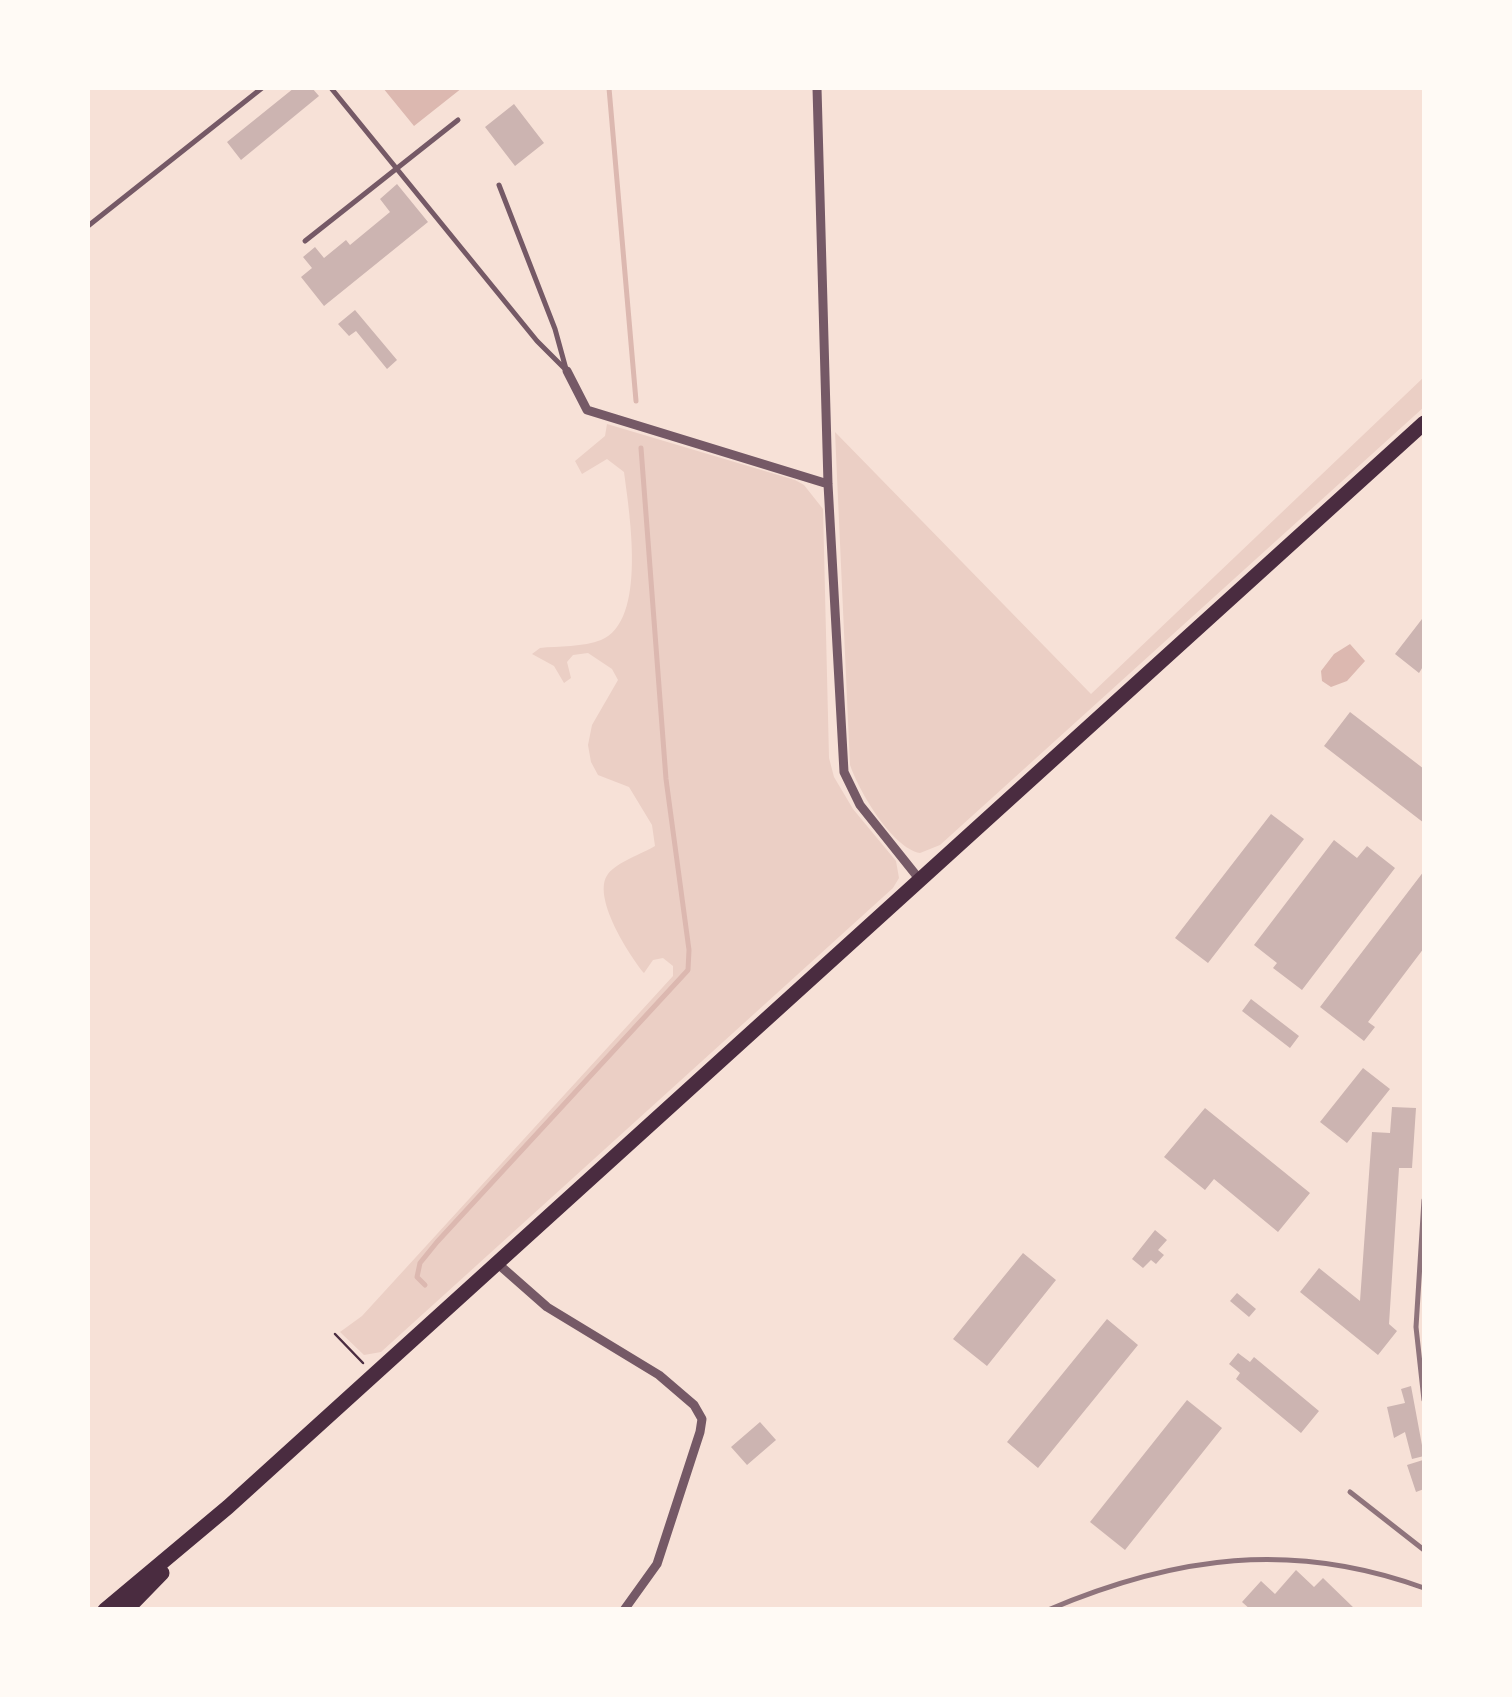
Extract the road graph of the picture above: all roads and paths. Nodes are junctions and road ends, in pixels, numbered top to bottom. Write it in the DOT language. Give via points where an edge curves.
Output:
graph roads {
  1 [pos="262,88"];
  2 [pos="331,88"];
  3 [pos="817,88"];
  4 [pos="458,120"];
  5 [pos="398,168"];
  6 [pos="499,185"];
  7 [pos="88,226"];
  8 [pos="304,241"];
  9 [pos="567,372"];
  10 [pos="1424,423"];
  11 [pos="828,484"];
  12 [pos="920,880"];
  13 [pos="497,1263"];
  14 [pos="336,1334"];
  15 [pos="374,1375"];
  16 [pos="228,1507"];
  17 [pos="105,1610"];
  18 [pos="126,1610"];
  19 [pos="624,1610"];
  1 -- 7 [label="lane"];
  2 -- 5 [label="lane"];
  3 -- 11 [label="street"];
  4 -- 5 [label="lane"];
  5 -- 8 [label="lane"];
  5 -- 9 [label="lane"];
  6 -- 9 [label="lane"];
  9 -- 11 [label="street" via="587,410"];
  10 -- 12 [label="highway"];
  11 -- 12 [label="street" via="844,772 860,805"];
  12 -- 13 [label="highway"];
  13 -- 15 [label="highway"];
  13 -- 19 [label="street" via="547,1307 659,1375 702,1419 657,1564"];
  14 -- 15 [label="path"];
  15 -- 16 [label="highway"];
  16 -- 17 [label="highway"];
  16 -- 18 [label="highway"];
}
